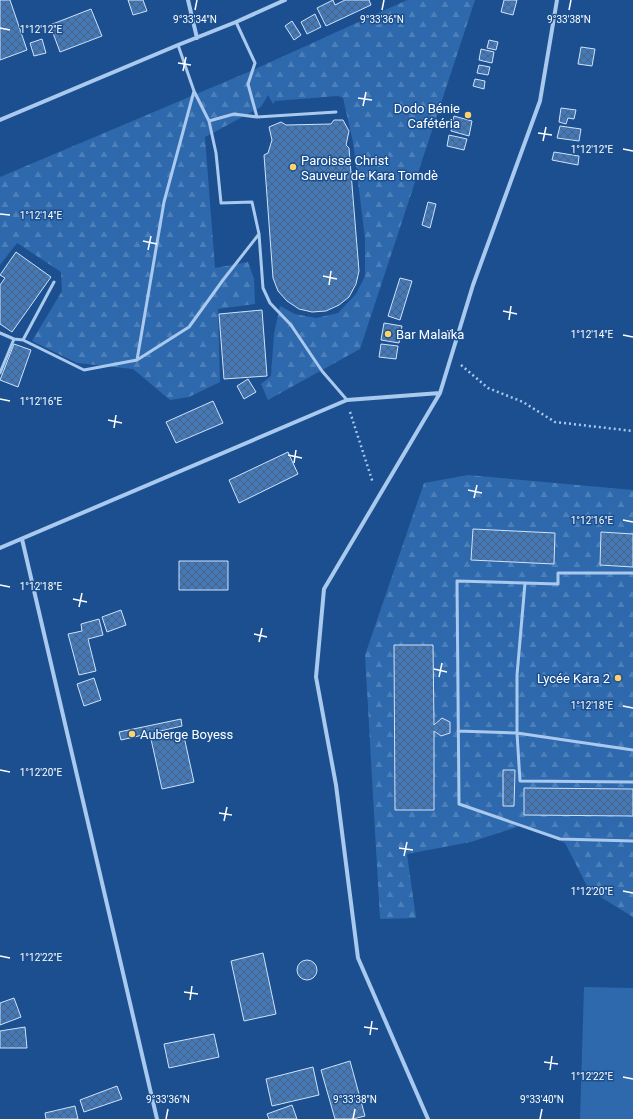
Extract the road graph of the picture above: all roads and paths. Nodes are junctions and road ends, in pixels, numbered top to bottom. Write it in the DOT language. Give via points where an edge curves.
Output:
graph roads {
  1 [pos="188,0"];
  2 [pos="285,0"];
  3 [pos="557,0"];
  4 [pos="236,22"];
  5 [pos="196,38"];
  6 [pos="178,45"];
  7 [pos="194,91"];
  8 [pos="336,112"];
  9 [pos="258,117"];
  10 [pos="0,120"];
  11 [pos="209,121"];
  12 [pos="259,234"];
  13 [pos="54,282"];
  14 [pos="0,333"];
  15 [pos="14,339"];
  16 [pos="23,340"];
  17 [pos="452,357"];
  18 [pos="137,360"];
  19 [pos="0,373"];
  20 [pos="440,393"];
  21 [pos="346,400"];
  22 [pos="633,431"];
  23 [pos="378,498"];
  24 [pos="22,539"];
  25 [pos="0,548"];
  26 [pos="633,573"];
  27 [pos="525,583"];
  28 [pos="458,731"];
  29 [pos="517,733"];
  30 [pos="633,750"];
  31 [pos="633,782"];
  32 [pos="633,841"];
  33 [pos="157,1119"];
  34 [pos="428,1119"];
  1 -- 5 [label="street"];
  2 -- 4 [label="street"];
  3 -- 17 [label="street" via="540,100 473,285"];
  4 -- 5 [label="street"];
  4 -- 9 [label="lane" via="255,63 248,84"];
  5 -- 6 [label="street"];
  6 -- 7 [label="lane"];
  6 -- 10 [label="street"];
  7 -- 11 [label="lane"];
  7 -- 18 [label="lane" via="164,202"];
  8 -- 9 [label="lane"];
  9 -- 11 [label="lane" via="234,114"];
  11 -- 12 [label="lane" via="216,153 221,204 252,202"];
  12 -- 18 [label="lane" via="190,327"];
  12 -- 21 [label="lane" via="263,288 270,303 291,325 322,371"];
  13 -- 16 [label="lane"];
  14 -- 15 [label="lane"];
  15 -- 16 [label="lane"];
  15 -- 19 [label="lane"];
  16 -- 18 [label="lane" via="84,370"];
  17 -- 20 [label="street"];
  17 -- 22 [label="path" via="488,388 523,402 555,422"];
  20 -- 21 [label="street"];
  20 -- 23 [label="street"];
  21 -- 23 [label="path"];
  21 -- 24 [label="street"];
  23 -- 34 [label="street" via="324,589 316,677 336,785 358,958"];
  24 -- 25 [label="street"];
  24 -- 33 [label="street"];
  26 -- 27 [label="lane" via="558,573 558,584"];
  27 -- 28 [label="lane" via="457,581"];
  27 -- 29 [label="lane" via="517,675"];
  28 -- 29 [label="lane"];
  28 -- 32 [label="lane" via="459,804 560,839"];
  29 -- 30 [label="lane"];
  29 -- 31 [label="lane" via="520,781"];
}
